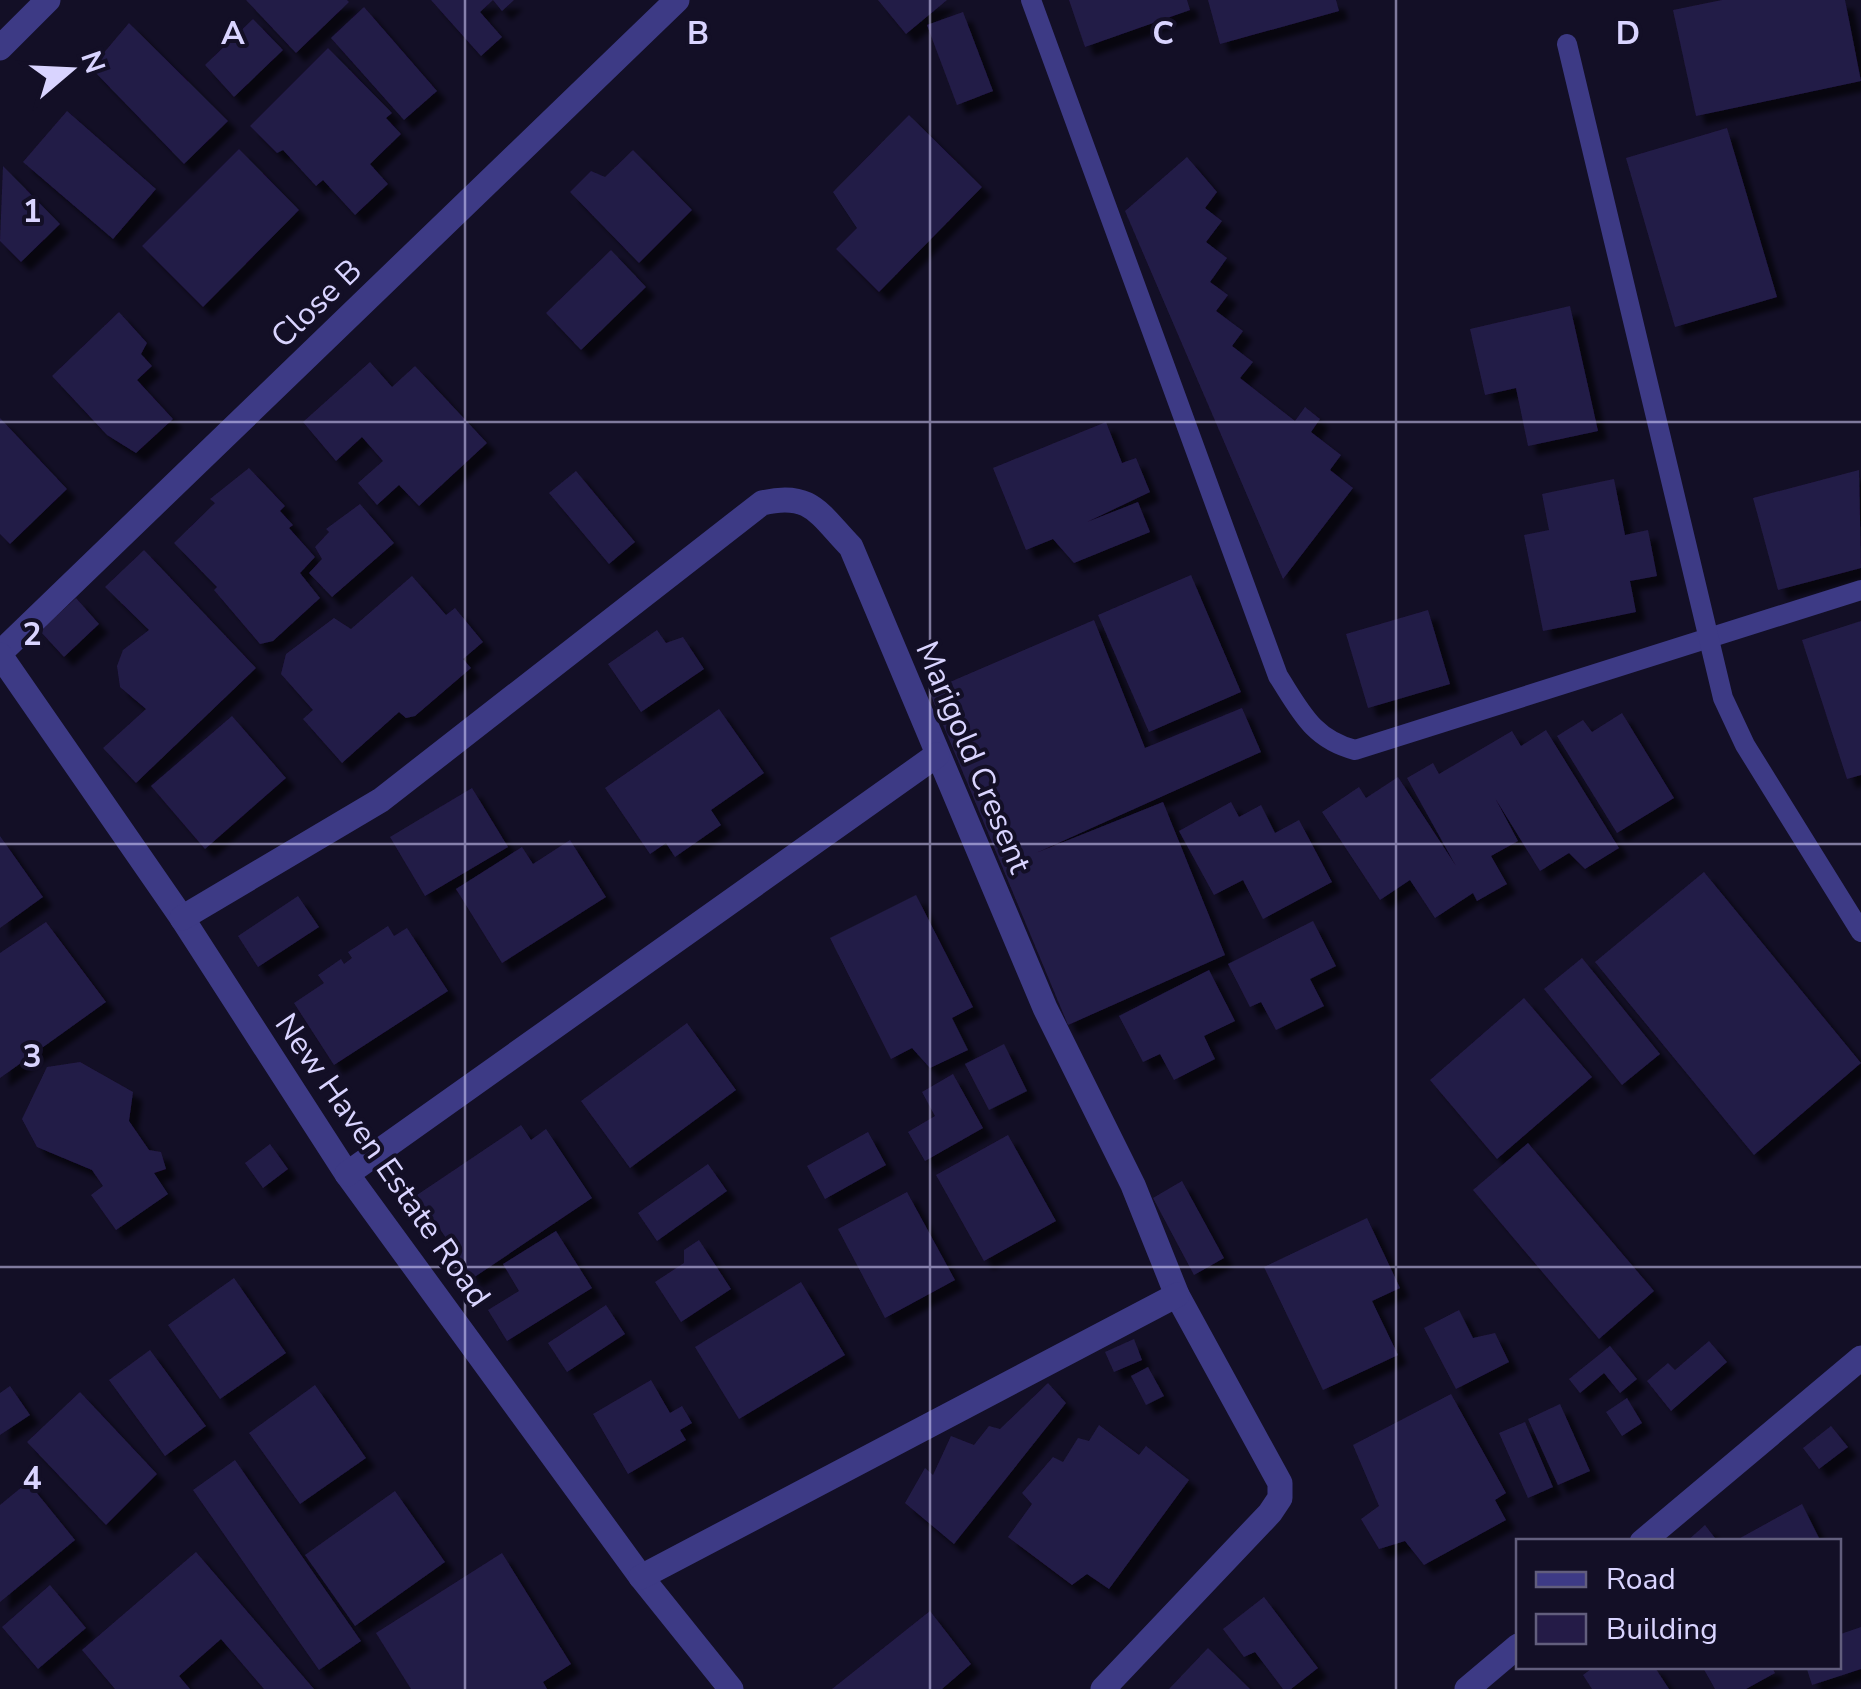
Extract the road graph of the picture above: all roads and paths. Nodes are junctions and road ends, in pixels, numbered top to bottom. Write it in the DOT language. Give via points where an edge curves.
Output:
graph roads {
  1 [pos="48,0"];
  2 [pos="678,0"];
  3 [pos="1031,0"];
  4 [pos="1567,44"];
  5 [pos="0,48"];
  6 [pos="1861,590"];
  7 [pos="1708,636"];
  8 [pos="0,654"];
  9 [pos="937,754"];
  10 [pos="182,918"];
  11 [pos="1861,932"];
  12 [pos="347,1174"];
  13 [pos="1178,1295"];
  14 [pos="1861,1358"];
  15 [pos="1646,1539"];
  16 [pos="641,1577"];
  17 [pos="1516,1648"];
  18 [pos="731,1689"];
  19 [pos="1103,1689"];
  20 [pos="1467,1689"];
  1 -- 5 [label="street"];
  2 -- 8 [label="street, Close B"];
  3 -- 7 [label="lane" via="1278,676 1328,743 1356,750"];
  4 -- 7 [label="lane"];
  6 -- 7 [label="lane"];
  7 -- 11 [label="lane" via="1723,698 1744,744"];
  8 -- 10 [label="street, New Haven Estate Road"];
  9 -- 10 [label="street, Marigold Cresent" via="851,546 811,505 791,496 762,503 381,800"];
  9 -- 12 [label="street"];
  9 -- 13 [label="street, Marigold Cresent" via="1044,1008 1133,1184"];
  10 -- 12 [label="street, New Haven Estate Road"];
  12 -- 16 [label="street, New Haven Estate Road"];
  13 -- 16 [label="street"];
  13 -- 19 [label="street, Marigold Cresent" via="1280,1483 1280,1498"];
  14 -- 15 [label="street"];
  16 -- 18 [label="street, New Haven Estate Road"];
  17 -- 20 [label="street"];
}
